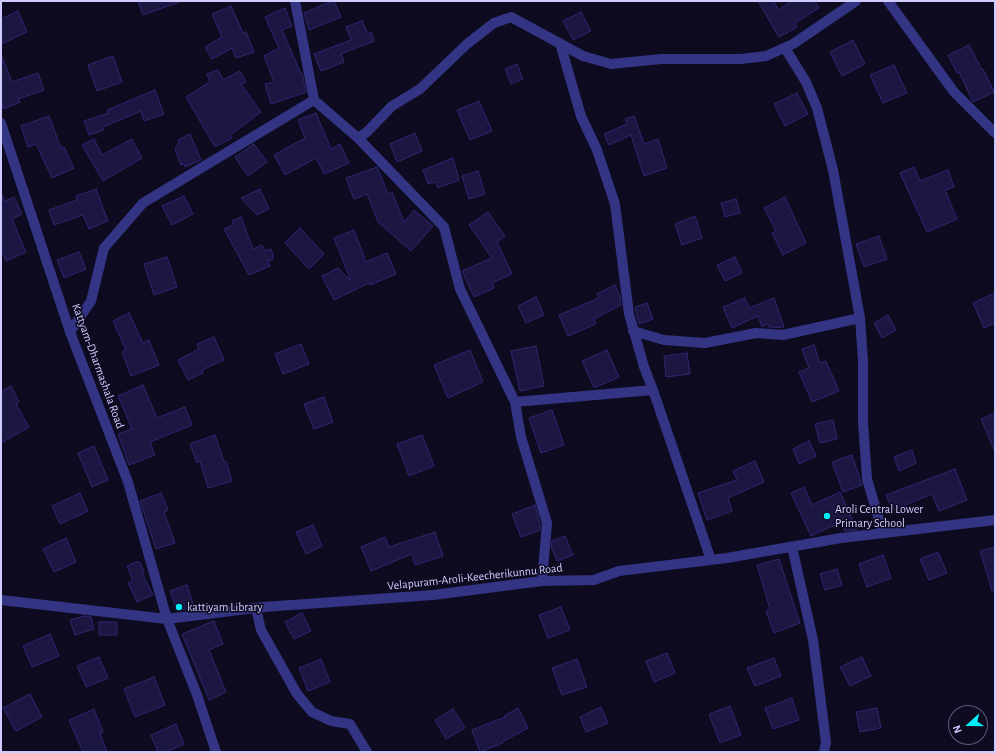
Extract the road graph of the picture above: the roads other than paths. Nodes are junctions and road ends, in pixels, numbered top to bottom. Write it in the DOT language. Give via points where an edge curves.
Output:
graph roads {
  1 [pos="294,1"];
  2 [pos="856,1"];
  3 [pos="888,1"];
  4 [pos="560,43"];
  5 [pos="785,48"];
  6 [pos="314,100"];
  7 [pos="1,123"];
  8 [pos="995,133"];
  9 [pos="358,138"];
  10 [pos="860,318"];
  11 [pos="634,331"];
  12 [pos="70,332"];
  13 [pos="652,390"];
  14 [pos="515,402"];
  15 [pos="995,520"];
  16 [pos="883,533"];
  17 [pos="792,547"];
  18 [pos="710,560"];
  19 [pos="542,581"];
  20 [pos="1,600"];
  21 [pos="256,608"];
  22 [pos="167,619"];
  23 [pos="216,752"];
  24 [pos="367,752"];
  25 [pos="824,752"];
  1 -- 6 [label="street"];
  2 -- 5 [label="street"];
  3 -- 8 [label="street" via="954,92"];
  4 -- 5 [label="street" via="584,56 611,64 661,59 740,59 766,56"];
  4 -- 9 [label="street" via="511,17 494,23 467,44 420,89 392,106"];
  4 -- 11 [label="street" via="581,116 597,150 615,204 629,314"];
  5 -- 10 [label="street" via="806,82 817,108 833,170"];
  6 -- 9 [label="street"];
  6 -- 12 [label="street" via="143,203 104,248 91,300"];
  7 -- 12 [label="street, Kattyam-Dharmashala Road"];
  9 -- 14 [label="street" via="444,227 460,289"];
  10 -- 11 [label="street" via="783,335 756,333 705,343 664,340"];
  10 -- 16 [label="street" via="867,479"];
  11 -- 13 [label="street"];
  12 -- 22 [label="street, Kattyam-Dharmashala Road" via="128,482"];
  13 -- 14 [label="street"];
  13 -- 18 [label="street"];
  14 -- 19 [label="street" via="521,437 547,523"];
  15 -- 16 [label="street, Velapuram-Aroli-Keecherikunnu Road"];
  16 -- 17 [label="street, Velapuram-Aroli-Keecherikunnu Road"];
  17 -- 18 [label="street, Velapuram-Aroli-Keecherikunnu Road"];
  17 -- 25 [label="street" via="813,640 826,742"];
  18 -- 19 [label="street, Velapuram-Aroli-Keecherikunnu Road" via="619,571 594,580"];
  19 -- 21 [label="street, Velapuram-Aroli-Keecherikunnu Road" via="432,595"];
  20 -- 22 [label="street, Velapuram-Aroli-Keecherikunnu Road"];
  21 -- 22 [label="street, Velapuram-Aroli-Keecherikunnu Road"];
  21 -- 24 [label="street" via="261,630 297,694 312,712 330,721 350,724"];
  22 -- 23 [label="street"];
}
